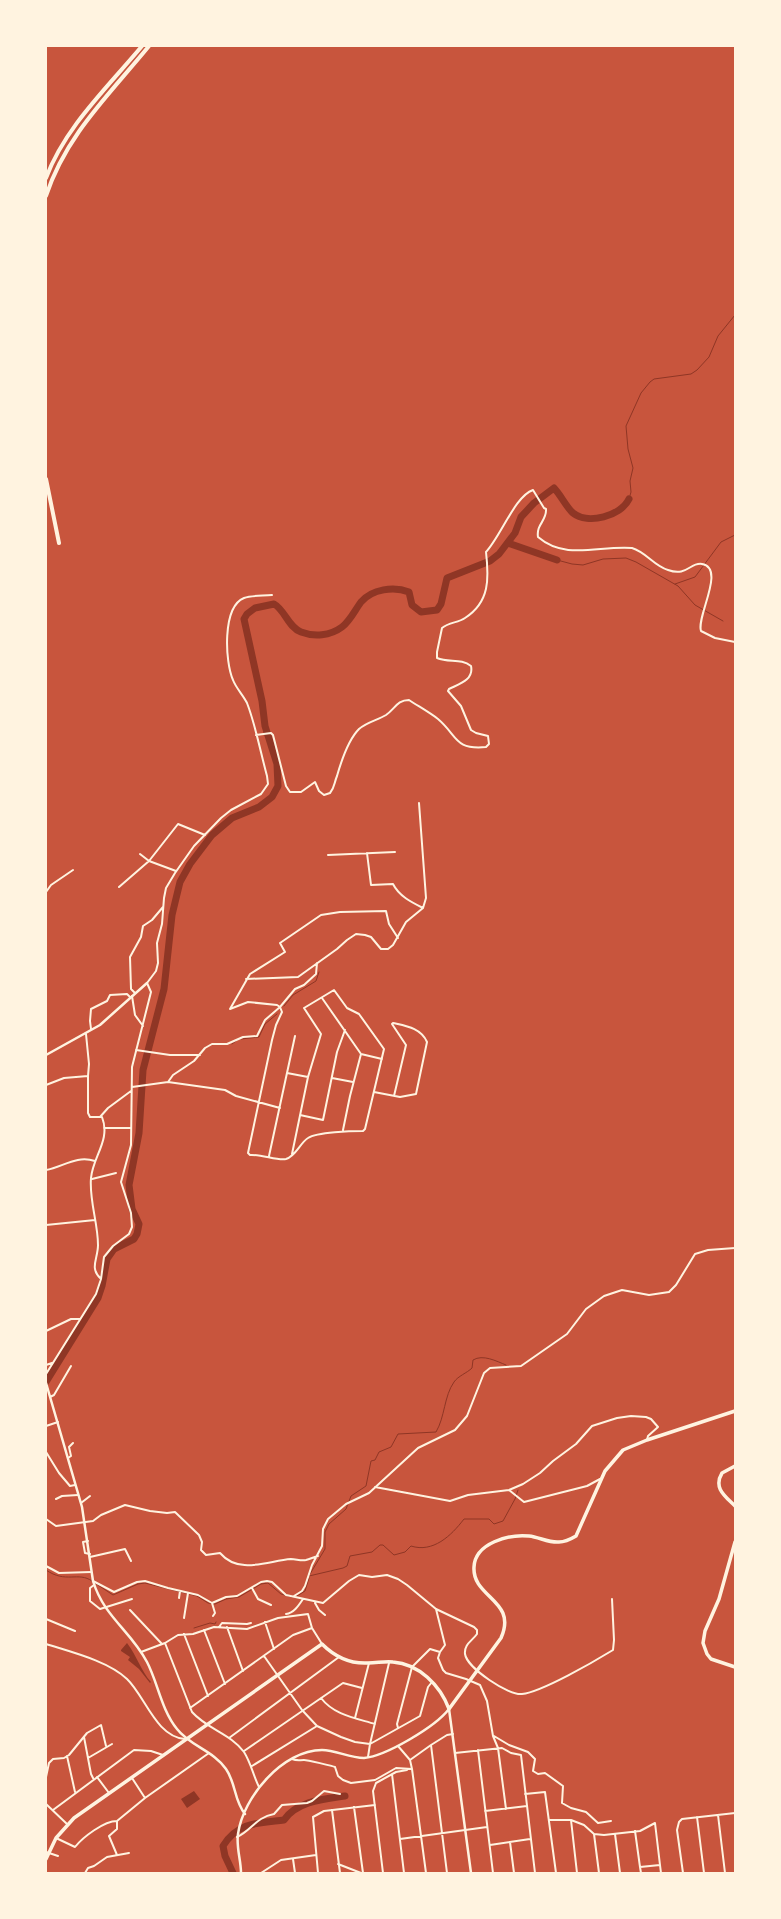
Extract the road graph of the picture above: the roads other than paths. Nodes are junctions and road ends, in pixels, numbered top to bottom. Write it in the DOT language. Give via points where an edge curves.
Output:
graph roads {
  1 [pos="142,46"];
  2 [pos="149,46"];
  3 [pos="46,178"];
  4 [pos="46,196"];
  5 [pos="46,479"];
  6 [pos="59,543"];
  7 [pos="272,595"];
  8 [pos="735,642"];
  9 [pos="256,735"];
  10 [pos="418,803"];
  11 [pos="205,835"];
  12 [pos="395,852"];
  13 [pos="367,853"];
  14 [pos="140,854"];
  15 [pos="328,855"];
  16 [pos="148,861"];
  17 [pos="73,870"];
  18 [pos="176,871"];
  19 [pos="119,887"];
  20 [pos="46,892"];
  21 [pos="164,906"];
  22 [pos="423,908"];
  23 [pos="398,938"];
  24 [pos="317,963"];
  25 [pos="246,980"];
  26 [pos="147,983"];
  27 [pos="132,995"];
  28 [pos="322,998"];
  29 [pos="280,1007"];
  30 [pos="143,1026"];
  31 [pos="344,1030"];
  32 [pos="91,1031"];
  33 [pos="86,1034"];
  34 [pos="295,1036"];
  35 [pos="136,1050"];
  36 [pos="361,1054"];
  37 [pos="46,1055"];
  38 [pos="200,1055"];
  39 [pos="382,1059"];
  40 [pos="287,1073"];
  41 [pos="88,1076"];
  42 [pos="308,1077"];
  43 [pos="332,1078"];
  44 [pos="168,1082"];
  45 [pos="353,1082"];
  46 [pos="46,1085"];
  47 [pos="132,1086"];
  48 [pos="131,1091"];
  49 [pos="374,1092"];
  50 [pos="394,1096"];
  51 [pos="259,1102"];
  52 [pos="280,1108"];
  53 [pos="300,1115"];
  54 [pos="100,1117"];
  55 [pos="104,1128"];
  56 [pos="131,1128"];
  57 [pos="343,1130"];
  58 [pos="292,1154"];
  59 [pos="269,1156"];
  60 [pos="95,1161"];
  61 [pos="46,1170"];
  62 [pos="116,1173"];
  63 [pos="91,1179"];
  64 [pos="95,1220"];
  65 [pos="46,1225"];
  66 [pos="735,1248"];
  67 [pos="102,1279"];
  68 [pos="81,1319"];
  69 [pos="46,1331"];
  70 [pos="53,1363"];
  71 [pos="46,1365"];
  72 [pos="71,1366"];
  73 [pos="46,1374"];
  74 [pos="46,1384"];
  75 [pos="50,1398"];
  76 [pos="735,1411"];
  77 [pos="58,1422"];
  78 [pos="46,1426"];
  79 [pos="647,1440"];
  80 [pos="73,1443"];
  81 [pos="46,1452"];
  82 [pos="68,1458"];
  83 [pos="735,1466"];
  84 [pos="603,1479"];
  85 [pos="75,1485"];
  86 [pos="375,1488"];
  87 [pos="509,1490"];
  88 [pos="78,1495"];
  89 [pos="90,1496"];
  90 [pos="56,1499"];
  91 [pos="81,1503"];
  92 [pos="735,1506"];
  93 [pos="46,1519"];
  94 [pos="85,1522"];
  95 [pos="88,1540"];
  96 [pos="735,1542"];
  97 [pos="90,1556"];
  98 [pos="318,1556"];
  99 [pos="130,1561"];
  100 [pos="46,1566"];
  101 [pos="91,1572"];
  102 [pos="93,1581"];
  103 [pos="94,1585"];
  104 [pos="252,1588"];
  105 [pos="180,1591"];
  106 [pos="188,1593"];
  107 [pos="294,1596"];
  108 [pos="179,1597"];
  109 [pos="132,1599"];
  110 [pos="303,1599"];
  111 [pos="612,1599"];
  112 [pos="315,1602"];
  113 [pos="212,1603"];
  114 [pos="271,1605"];
  115 [pos="105,1608"];
  116 [pos="436,1609"];
  117 [pos="130,1610"];
  118 [pos="286,1614"];
  119 [pos="325,1615"];
  120 [pos="213,1616"];
  121 [pos="184,1618"];
  122 [pos="46,1619"];
  123 [pos="265,1622"];
  124 [pos="251,1623"];
  125 [pos="219,1627"];
  126 [pos="227,1627"];
  127 [pos="312,1628"];
  128 [pos="204,1630"];
  129 [pos="75,1631"];
  130 [pos="184,1634"];
  131 [pos="46,1644"];
  132 [pos="164,1644"];
  133 [pos="322,1644"];
  134 [pos="274,1649"];
  135 [pos="141,1652"];
  136 [pos="440,1652"];
  137 [pos="264,1656"];
  138 [pos="339,1657"];
  139 [pos="390,1662"];
  140 [pos="368,1663"];
  141 [pos="412,1667"];
  142 [pos="735,1667"];
  143 [pos="243,1671"];
  144 [pos="478,1671"];
  145 [pos="277,1675"];
  146 [pos="432,1682"];
  147 [pos="225,1684"];
  148 [pos="362,1688"];
  149 [pos="290,1693"];
  150 [pos="208,1696"];
  151 [pos="321,1698"];
  152 [pos="190,1708"];
  153 [pos="449,1709"];
  154 [pos="302,1710"];
  155 [pos="355,1718"];
  156 [pos="207,1724"];
  157 [pos="375,1724"];
  158 [pos="317,1726"];
  159 [pos="398,1728"];
  160 [pos="453,1734"];
  161 [pos="493,1736"];
  162 [pos="84,1737"];
  163 [pos="229,1738"];
  164 [pos="187,1739"];
  165 [pos="112,1744"];
  166 [pos="370,1744"];
  167 [pos="397,1745"];
  168 [pos="431,1745"];
  169 [pos="106,1746"];
  170 [pos="498,1748"];
  171 [pos="478,1750"];
  172 [pos="243,1751"];
  173 [pos="210,1753"];
  174 [pos="455,1753"];
  175 [pos="163,1755"];
  176 [pos="67,1756"];
  177 [pos="368,1757"];
  178 [pos="88,1758"];
  179 [pos="291,1759"];
  180 [pos="410,1760"];
  181 [pos="252,1766"];
  182 [pos="412,1769"];
  183 [pos="392,1774"];
  184 [pos="96,1777"];
  185 [pos="46,1778"];
  186 [pos="94,1778"];
  187 [pos="131,1778"];
  188 [pos="259,1787"];
  189 [pos="75,1792"];
  190 [pos="109,1793"];
  191 [pos="340,1794"];
  192 [pos="525,1794"];
  193 [pos="145,1798"];
  194 [pos="46,1804"];
  195 [pos="375,1804"];
  196 [pos="527,1806"];
  197 [pos="354,1807"];
  198 [pos="506,1809"];
  199 [pos="53,1810"];
  200 [pos="332,1810"];
  201 [pos="485,1812"];
  202 [pos="735,1813"];
  203 [pos="244,1814"];
  204 [pos="718,1815"];
  205 [pos="697,1817"];
  206 [pos="549,1820"];
  207 [pos="571,1820"];
  208 [pos="117,1821"];
  209 [pos="611,1821"];
  210 [pos="68,1824"];
  211 [pos="487,1827"];
  212 [pos="465,1830"];
  213 [pos="635,1832"];
  214 [pos="442,1833"];
  215 [pos="594,1834"];
  216 [pos="615,1834"];
  217 [pos="422,1836"];
  218 [pos="237,1837"];
  219 [pos="56,1838"];
  220 [pos="400,1839"];
  221 [pos="531,1839"];
  222 [pos="510,1842"];
  223 [pos="490,1845"];
  224 [pos="47,1853"];
  225 [pos="129,1853"];
  226 [pos="117,1855"];
  227 [pos="316,1855"];
  228 [pos="58,1856"];
  229 [pos="46,1859"];
  230 [pos="293,1859"];
  231 [pos="338,1864"];
  232 [pos="660,1865"];
  233 [pos="640,1868"];
  234 [pos="85,1873"];
  235 [pos="241,1873"];
  236 [pos="261,1873"];
  237 [pos="295,1873"];
  238 [pos="318,1873"];
  239 [pos="340,1873"];
  240 [pos="362,1873"];
  241 [pos="383,1873"];
  242 [pos="404,1873"];
  243 [pos="426,1873"];
  244 [pos="447,1873"];
  245 [pos="471,1873"];
  246 [pos="493,1873"];
  247 [pos="514,1873"];
  248 [pos="535,1873"];
  249 [pos="556,1873"];
  250 [pos="577,1873"];
  251 [pos="599,1873"];
  252 [pos="620,1873"];
  253 [pos="641,1873"];
  254 [pos="661,1873"];
  255 [pos="683,1873"];
  256 [pos="704,1873"];
  257 [pos="725,1873"];
  1 -- 3 [label="highway" via="76,124"];
  2 -- 4 [label="highway" via="74,137 58,165"];
  5 -- 6 [label="highway"];
  7 -- 9 [label="street" via="244,598 233,608 229,619 229,670 248,705"];
  8 -- 9 [label="street" via="715,638 701,631 699,627 712,583 708,567 696,564 685,572 675,573 666,570 640,550 632,548 586,551 559,548 544,543 538,537 538,527 546,514 546,509 533,490 521,496 503,529 486,552 489,579 486,592 470,614 442,628 437,652 437,658 456,660 471,666 468,680 449,688 448,691 461,706 471,730 488,736 489,744 486,748 459,744 437,718 409,700 399,702 390,712 358,730 336,778 335,787 324,795 314,782 300,792 290,792 286,786 273,735"];
  9 -- 11 [label="street" via="268,784 258,797 231,810"];
  10 -- 22 [label="street" via="426,898"];
  11 -- 16 [label="street" via="178,824"];
  11 -- 18 [label="street"];
  12 -- 13 [label="street"];
  13 -- 15 [label="street"];
  13 -- 22 [label="street" via="371,885 393,884 409,901"];
  14 -- 16 [label="street"];
  16 -- 18 [label="street"];
  16 -- 19 [label="street"];
  17 -- 20 [label="street" via="51,884"];
  18 -- 21 [label="street" via="166,888"];
  21 -- 26 [label="street" via="157,943 158,963 156,971"];
  21 -- 27 [label="street" via="143,926 141,937 130,956"];
  22 -- 23 [label="street" via="406,922"];
  23 -- 24 [label="street" via="388,949 381,949 371,937 353,935"];
  23 -- 25 [label="street" via="389,924 386,911 321,915 280,943 285,952 258,967"];
  24 -- 25 [label="street" via="298,977"];
  24 -- 29 [label="street" via="316,974 295,989"];
  25 -- 29 [label="street" via="230,1009 248,1002"];
  26 -- 27 [label="street"];
  26 -- 30 [label="street" via="151,992"];
  27 -- 30 [label="street" via="135,1015"];
  27 -- 32 [label="street"];
  27 -- 32 [label="street" via="110,996 107,1001 91,1009"];
  28 -- 31 [label="street"];
  28 -- 39 [label="street" via="334,990 347,1008 359,1014 384,1049"];
  28 -- 42 [label="street" via="304,1008 321,1034"];
  29 -- 38 [label="street" via="265,1020 257,1036 243,1036 227,1044 212,1044"];
  29 -- 51 [label="street" via="282,1012 276,1025"];
  30 -- 35 [label="street"];
  31 -- 36 [label="street"];
  31 -- 43 [label="street"];
  32 -- 33 [label="street"];
  33 -- 37 [label="street"];
  33 -- 41 [label="street"];
  34 -- 40 [label="street"];
  35 -- 38 [label="street" via="170,1055"];
  35 -- 47 [label="street" via="132,1067"];
  36 -- 39 [label="street"];
  36 -- 45 [label="street"];
  38 -- 44 [label="street" via="173,1075"];
  39 -- 49 [label="street"];
  40 -- 42 [label="street"];
  40 -- 52 [label="street"];
  41 -- 46 [label="street" via="64,1078"];
  41 -- 54 [label="street" via="87,1104 90,1117"];
  42 -- 53 [label="street"];
  43 -- 45 [label="street"];
  43 -- 53 [label="street" via="322,1120"];
  44 -- 47 [label="street"];
  44 -- 51 [label="street" via="225,1090"];
  45 -- 57 [label="street"];
  47 -- 48 [label="street"];
  48 -- 54 [label="street"];
  48 -- 56 [label="street"];
  49 -- 50 [label="street"];
  49 -- 57 [label="street" via="365,1129"];
  50 -- 50 [label="street" via="416,1094 428,1045 425,1036 412,1027 393,1023 406,1045"];
  51 -- 52 [label="street"];
  51 -- 59 [label="street" via="248,1153"];
  52 -- 59 [label="street"];
  53 -- 58 [label="street"];
  54 -- 55 [label="street" via="103,1118"];
  55 -- 56 [label="street"];
  55 -- 60 [label="street" via="104,1143"];
  56 -- 67 [label="street" via="131,1145 121,1182 131,1213 132,1227 129,1234 113,1246 104,1257"];
  57 -- 58 [label="street" via="309,1138"];
  58 -- 59 [label="street" via="282,1160"];
  60 -- 61 [label="street" via="71,1160"];
  60 -- 63 [label="street"];
  62 -- 63 [label="street"];
  63 -- 64 [label="street"];
  64 -- 65 [label="street"];
  64 -- 67 [label="street" via="98,1246 94,1268"];
  66 -- 86 [label="street" via="694,1254 670,1292 649,1295 622,1290 604,1296 586,1309 567,1334 521,1366 490,1368 481,1377 473,1402 462,1423 447,1435 418,1448"];
  67 -- 68 [label="street"];
  68 -- 69 [label="street" via="71,1319"];
  68 -- 70 [label="street"];
  70 -- 71 [label="street"];
  70 -- 73 [label="street"];
  72 -- 75 [label="street"];
  74 -- 75 [label="street"];
  75 -- 77 [label="street"];
  76 -- 79 [label="main road"];
  77 -- 78 [label="street"];
  77 -- 82 [label="street"];
  79 -- 84 [label="main road" via="630,1446 617,1456"];
  79 -- 87 [label="street" via="658,1427 646,1417 617,1418 600,1423 592,1426 576,1444 540,1473"];
  80 -- 82 [label="street" via="69,1447"];
  81 -- 85 [label="street" via="70,1486"];
  82 -- 85 [label="street"];
  83 -- 92 [label="main road" via="722,1473 719,1482 719,1488"];
  84 -- 87 [label="street" via="587,1486 524,1502"];
  84 -- 144 [label="main road" via="576,1536 559,1542 531,1536 514,1537 489,1544 478,1554 474,1567 475,1577 479,1586 501,1608 505,1623 501,1638"];
  85 -- 88 [label="street"];
  86 -- 87 [label="street" via="450,1501 468,1495"];
  86 -- 98 [label="street" via="346,1504 328,1519 323,1529 323,1542"];
  88 -- 90 [label="street"];
  88 -- 91 [label="street"];
  89 -- 91 [label="street"];
  91 -- 94 [label="street"];
  93 -- 94 [label="street" via="56,1526"];
  94 -- 95 [label="street"];
  94 -- 98 [label="street" via="93,1521 125,1505 167,1514 175,1512 199,1535 202,1550 206,1555 220,1553 231,1561 248,1566"];
  95 -- 97 [label="street"];
  95 -- 97 [label="street" via="82,1544 84,1553"];
  96 -- 142 [label="main road" via="703,1643 711,1659"];
  97 -- 99 [label="street" via="125,1549"];
  97 -- 101 [label="street"];
  98 -- 107 [label="street" via="302,1591"];
  100 -- 101 [label="street" via="59,1573"];
  101 -- 102 [label="street"];
  102 -- 103 [label="street"];
  102 -- 105 [label="street" via="114,1592 145,1581"];
  103 -- 115 [label="street"];
  103 -- 115 [label="street" via="90,1588 90,1601 100,1608"];
  104 -- 107 [label="street" via="267,1581 272,1582 283,1593"];
  104 -- 113 [label="street" via="237,1596 226,1597"];
  104 -- 114 [label="street" via="258,1599"];
  105 -- 106 [label="street"];
  105 -- 108 [label="street"];
  106 -- 113 [label="street"];
  106 -- 121 [label="street"];
  107 -- 110 [label="street"];
  109 -- 115 [label="street"];
  110 -- 112 [label="street"];
  110 -- 118 [label="street"];
  111 -- 144 [label="street" via="614,1646 613,1650 604,1656 539,1689 520,1695 507,1691"];
  112 -- 116 [label="street" via="323,1603 359,1575 387,1575 407,1585"];
  112 -- 119 [label="street" via="318,1610"];
  113 -- 120 [label="street" via="215,1613"];
  115 -- 135 [label="street"];
  116 -- 136 [label="street" via="445,1645"];
  116 -- 144 [label="street" via="466,1622 477,1630 477,1634 468,1643 465,1654 469,1663"];
  117 -- 132 [label="street"];
  122 -- 129 [label="street"];
  123 -- 126 [label="street" via="247,1629"];
  123 -- 127 [label="street" via="308,1614"];
  123 -- 134 [label="street"];
  124 -- 125 [label="street" via="222,1623"];
  125 -- 126 [label="street"];
  125 -- 128 [label="street"];
  126 -- 143 [label="street"];
  127 -- 133 [label="street"];
  127 -- 134 [label="street" via="293,1635"];
  128 -- 130 [label="street"];
  128 -- 147 [label="street"];
  130 -- 132 [label="street" via="178,1634"];
  130 -- 150 [label="street"];
  131 -- 164 [label="street" via="93,1660 126,1678 155,1721 179,1738"];
  132 -- 135 [label="street"];
  132 -- 152 [label="street"];
  133 -- 138 [label="main road"];
  133 -- 145 [label="main road"];
  134 -- 137 [label="street"];
  135 -- 164 [label="street" via="171,1720"];
  136 -- 141 [label="street" via="430,1649"];
  136 -- 161 [label="street" via="438,1658 443,1670 480,1685 487,1701"];
  137 -- 143 [label="street"];
  137 -- 145 [label="street"];
  138 -- 140 [label="main road"];
  138 -- 149 [label="street"];
  139 -- 140 [label="main road"];
  139 -- 141 [label="main road"];
  139 -- 157 [label="street"];
  140 -- 148 [label="street"];
  141 -- 146 [label="main road"];
  141 -- 159 [label="street"];
  143 -- 147 [label="street"];
  144 -- 153 [label="main road"];
  145 -- 149 [label="street"];
  145 -- 156 [label="main road"];
  146 -- 153 [label="main road"];
  146 -- 159 [label="street" via="428,1687 420,1716"];
  147 -- 150 [label="street"];
  148 -- 151 [label="street" via="343,1683"];
  148 -- 155 [label="street"];
  149 -- 154 [label="street"];
  149 -- 163 [label="street"];
  150 -- 152 [label="street"];
  151 -- 154 [label="street"];
  151 -- 155 [label="street" via="338,1712"];
  152 -- 156 [label="street" via="199,1720"];
  153 -- 160 [label="street"];
  153 -- 167 [label="street" via="430,1727"];
  154 -- 158 [label="street"];
  154 -- 172 [label="street"];
  155 -- 157 [label="street"];
  156 -- 163 [label="street"];
  156 -- 164 [label="main road"];
  157 -- 166 [label="street"];
  158 -- 166 [label="street" via="355,1742"];
  158 -- 181 [label="street"];
  159 -- 166 [label="street"];
  160 -- 168 [label="street"];
  160 -- 174 [label="street"];
  161 -- 170 [label="street"];
  161 -- 209 [label="street" via="528,1752 535,1759 533,1771 538,1774 545,1773 563,1786 562,1803 586,1812 598,1823"];
  162 -- 169 [label="street" via="101,1725"];
  162 -- 176 [label="street"];
  162 -- 178 [label="street"];
  163 -- 172 [label="street"];
  164 -- 173 [label="street"];
  164 -- 175 [label="main road"];
  165 -- 169 [label="street"];
  166 -- 177 [label="street"];
  167 -- 177 [label="street" via="381,1754"];
  167 -- 180 [label="street"];
  168 -- 180 [label="street"];
  168 -- 214 [label="street"];
  169 -- 178 [label="street"];
  170 -- 171 [label="street"];
  170 -- 192 [label="street" via="521,1755"];
  170 -- 198 [label="street"];
  171 -- 174 [label="street"];
  171 -- 201 [label="street"];
  172 -- 181 [label="street"];
  173 -- 193 [label="street"];
  173 -- 203 [label="street" via="227,1769"];
  174 -- 212 [label="street"];
  175 -- 184 [label="street" via="134,1750"];
  175 -- 187 [label="main road"];
  176 -- 185 [label="street" via="53,1759 49,1763"];
  176 -- 189 [label="street"];
  177 -- 179 [label="street" via="359,1758 320,1750"];
  178 -- 186 [label="street"];
  179 -- 182 [label="street" via="332,1765 338,1776 351,1783 375,1780 396,1768"];
  179 -- 188 [label="street" via="274,1770"];
  180 -- 182 [label="street"];
  181 -- 188 [label="street"];
  182 -- 183 [label="street"];
  182 -- 217 [label="street"];
  183 -- 195 [label="street" via="376,1783"];
  183 -- 220 [label="street"];
  184 -- 186 [label="street"];
  184 -- 190 [label="street"];
  186 -- 189 [label="street"];
  187 -- 190 [label="main road"];
  187 -- 193 [label="street"];
  188 -- 203 [label="street"];
  189 -- 199 [label="street"];
  190 -- 210 [label="main road"];
  191 -- 218 [label="street" via="324,1791 307,1803 282,1805 274,1814 257,1821"];
  192 -- 196 [label="street"];
  192 -- 206 [label="street" via="545,1792"];
  193 -- 208 [label="street"];
  194 -- 199 [label="street"];
  195 -- 197 [label="street"];
  195 -- 241 [label="street"];
  196 -- 198 [label="street"];
  196 -- 221 [label="street"];
  197 -- 200 [label="street"];
  197 -- 240 [label="street"];
  198 -- 201 [label="street"];
  199 -- 210 [label="street"];
  200 -- 227 [label="street" via="313,1817"];
  200 -- 231 [label="street"];
  201 -- 211 [label="street"];
  202 -- 204 [label="street"];
  203 -- 218 [label="street"];
  204 -- 205 [label="street"];
  204 -- 257 [label="street"];
  205 -- 255 [label="street" via="682,1819 677,1825"];
  205 -- 256 [label="street"];
  206 -- 207 [label="street"];
  206 -- 249 [label="street"];
  207 -- 215 [label="street" via="584,1825"];
  207 -- 250 [label="street"];
  208 -- 219 [label="street" via="109,1821 83,1838 75,1847"];
  208 -- 226 [label="street" via="117,1829 109,1836"];
  210 -- 219 [label="main road"];
  211 -- 212 [label="street"];
  211 -- 223 [label="street"];
  212 -- 214 [label="street"];
  212 -- 245 [label="street"];
  213 -- 216 [label="street" via="632,1830"];
  213 -- 232 [label="street" via="655,1823"];
  213 -- 233 [label="street"];
  214 -- 217 [label="street"];
  214 -- 244 [label="street"];
  215 -- 216 [label="street"];
  215 -- 251 [label="street"];
  216 -- 252 [label="street"];
  217 -- 220 [label="street"];
  217 -- 243 [label="street"];
  218 -- 235 [label="street"];
  219 -- 224 [label="main road"];
  220 -- 242 [label="street"];
  221 -- 222 [label="street"];
  221 -- 248 [label="street"];
  222 -- 223 [label="street"];
  222 -- 247 [label="street"];
  223 -- 246 [label="street"];
  224 -- 228 [label="street"];
  224 -- 229 [label="main road"];
  225 -- 226 [label="street"];
  226 -- 234 [label="street" via="107,1857 88,1868"];
  227 -- 230 [label="street"];
  227 -- 238 [label="street"];
  230 -- 236 [label="street" via="281,1860"];
  230 -- 237 [label="street"];
  231 -- 239 [label="street"];
  231 -- 240 [label="street"];
  232 -- 233 [label="street"];
  232 -- 254 [label="street"];
  233 -- 253 [label="street"];
}
